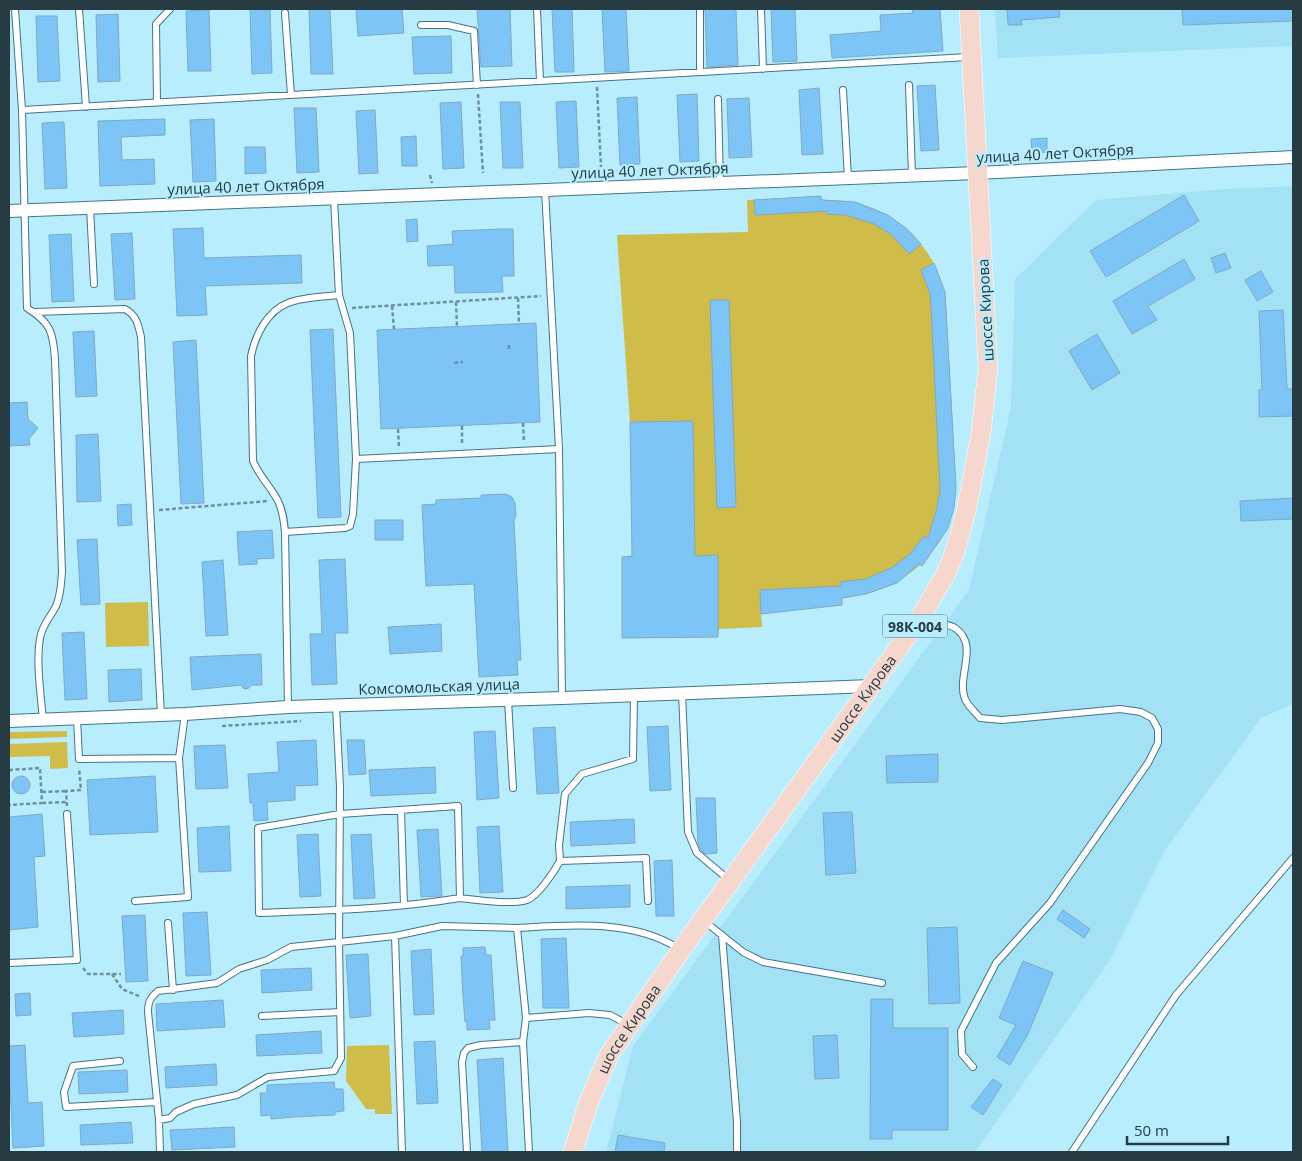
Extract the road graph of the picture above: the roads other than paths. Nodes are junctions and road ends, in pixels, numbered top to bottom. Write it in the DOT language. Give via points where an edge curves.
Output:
graph roads {
  1 [pos="15,9"];
  2 [pos="79,9"];
  3 [pos="170,9"];
  4 [pos="537,9"];
  5 [pos="700,9"];
  6 [pos="761,9"];
  7 [pos="969,9"];
  8 [pos="286,13"];
  9 [pos="421,25"];
  10 [pos="972,57"];
  11 [pos="763,69"];
  12 [pos="700,72"];
  13 [pos="540,81"];
  14 [pos="477,85"];
  15 [pos="909,85"];
  16 [pos="843,90"];
  17 [pos="291,95"];
  18 [pos="718,99"];
  19 [pos="158,103"];
  20 [pos="86,107"];
  21 [pos="22,110"];
  22 [pos="1293,157"];
  23 [pos="977,173"];
  24 [pos="912,176"];
  25 [pos="848,178"];
  26 [pos="720,183"];
  27 [pos="545,190"];
  28 [pos="334,199"];
  29 [pos="90,208"];
  30 [pos="9,211"];
  31 [pos="24,211"];
  32 [pos="94,284"];
  33 [pos="339,295"];
  34 [pos="34,312"];
  35 [pos="559,449"];
  36 [pos="356,459"];
  37 [pos="285,532"];
  38 [pos="920,618"];
  39 [pos="871,686"];
  40 [pos="682,694"];
  41 [pos="634,696"];
  42 [pos="562,698"];
  43 [pos="508,700"];
  44 [pos="336,706"];
  45 [pos="288,707"];
  46 [pos="185,714"];
  47 [pos="161,715"];
  48 [pos="77,718"];
  49 [pos="43,720"];
  50 [pos="9,722"];
  51 [pos="180,758"];
  52 [pos="513,788"];
  53 [pos="401,810"];
  54 [pos="67,814"];
  55 [pos="340,814"];
  56 [pos="1293,858"];
  57 [pos="560,862"];
  58 [pos="730,881"];
  59 [pos="460,898"];
  60 [pos="135,901"];
  61 [pos="648,901"];
  62 [pos="404,905"];
  63 [pos="339,910"];
  64 [pos="702,920"];
  65 [pos="168,923"];
  66 [pos="518,928"];
  67 [pos="722,935"];
  68 [pos="395,936"];
  69 [pos="338,942"];
  70 [pos="681,950"];
  71 [pos="9,963"];
  72 [pos="882,983"];
  73 [pos="173,990"];
  74 [pos="340,1012"];
  75 [pos="262,1016"];
  76 [pos="526,1018"];
  77 [pos="629,1025"];
  78 [pos="523,1042"];
  79 [pos="120,1061"];
  80 [pos="973,1067"];
  81 [pos="157,1102"];
  82 [pos="159,1120"];
  83 [pos="160,1152"];
  84 [pos="402,1152"];
  85 [pos="467,1152"];
  86 [pos="529,1152"];
  87 [pos="573,1152"];
  88 [pos="738,1152"];
  89 [pos="1072,1152"];
  1 -- 21 [label="lane"];
  2 -- 20 [label="lane"];
  3 -- 19 [label="lane" via="156,24"];
  4 -- 13 [label="lane"];
  5 -- 12 [label="lane"];
  6 -- 11 [label="lane"];
  7 -- 10 [label="main road, шоссе Кирова / 98К-004"];
  8 -- 17 [label="lane"];
  9 -- 14 [label="lane" via="474,31"];
  10 -- 11 [label="lane"];
  10 -- 23 [label="main road, шоссе Кирова / 98К-004"];
  11 -- 12 [label="lane"];
  12 -- 13 [label="lane"];
  13 -- 14 [label="lane"];
  14 -- 17 [label="lane"];
  15 -- 24 [label="lane"];
  16 -- 25 [label="lane"];
  17 -- 19 [label="lane"];
  18 -- 26 [label="lane"];
  19 -- 20 [label="lane"];
  20 -- 21 [label="lane"];
  21 -- 31 [label="lane"];
  22 -- 23 [label="street, улица 40 лет Октября"];
  23 -- 24 [label="street, улица 40 лет Октября"];
  23 -- 38 [label="main road, шоссе Кирова / 98К-004" via="988,344 985,409 960,538 948,569"];
  24 -- 25 [label="street, улица 40 лет Октября"];
  25 -- 26 [label="street, улица 40 лет Октября"];
  26 -- 27 [label="street, улица 40 лет Октября"];
  27 -- 28 [label="street, улица 40 лет Октября"];
  27 -- 35 [label="lane"];
  28 -- 29 [label="street, улица 40 лет Октября"];
  28 -- 33 [label="lane"];
  29 -- 31 [label="street, улица 40 лет Октября"];
  29 -- 32 [label="lane"];
  30 -- 31 [label="street, улица 40 лет Октября"];
  31 -- 34 [label="lane" via="28,308"];
  33 -- 36 [label="lane" via="350,333"];
  33 -- 37 [label="lane" via="286,303 265,322 254,342 251,356 253,461 283,513"];
  34 -- 47 [label="lane" via="125,309 138,322"];
  34 -- 49 [label="lane" via="47,323 54,346 62,572 61,590 41,635 38,651"];
  35 -- 36 [label="lane"];
  35 -- 42 [label="lane"];
  36 -- 37 [label="lane" via="350,526 337,530"];
  37 -- 45 [label="lane"];
  38 -- 39 [label="main road, шоссе Кирова / 98К-004"];
  38 -- 80 [label="lane" via="955,628 966,642 965,699 980,718 1002,720 1120,709 1142,712 1152,718 1158,729 1158,743 1148,763 1050,903 996,964 961,1031 962,1054"];
  39 -- 40 [label="street, Комсомольская улица"];
  39 -- 58 [label="main road, шоссе Кирова / 98К-004"];
  40 -- 41 [label="street, Комсомольская улица"];
  40 -- 58 [label="lane" via="688,832 697,853"];
  41 -- 42 [label="street, Комсомольская улица"];
  41 -- 57 [label="lane" via="633,759 582,774 565,794"];
  42 -- 43 [label="street, Комсомольская улица"];
  43 -- 44 [label="street, Комсомольская улица"];
  43 -- 52 [label="lane"];
  44 -- 45 [label="street, Комсомольская улица"];
  44 -- 55 [label="lane"];
  45 -- 46 [label="street, Комсомольская улица"];
  46 -- 47 [label="street, Комсомольская улица"];
  46 -- 51 [label="lane"];
  47 -- 48 [label="street, Комсомольская улица"];
  48 -- 49 [label="street, Комсомольская улица"];
  48 -- 51 [label="lane" via="79,759"];
  49 -- 50 [label="street, Комсомольская улица"];
  51 -- 60 [label="lane" via="188,897"];
  53 -- 55 [label="lane"];
  53 -- 59 [label="lane" via="458,806"];
  53 -- 62 [label="lane"];
  54 -- 71 [label="lane" via="77,960"];
  55 -- 63 [label="lane"];
  55 -- 63 [label="lane" via="258,828 260,913"];
  56 -- 89 [label="lane" via="1176,995"];
  57 -- 59 [label="lane" via="550,879 527,900 501,902"];
  57 -- 61 [label="lane" via="646,858"];
  58 -- 64 [label="main road, шоссе Кирова / 98К-004"];
  59 -- 62 [label="lane"];
  62 -- 63 [label="lane"];
  63 -- 69 [label="lane"];
  64 -- 67 [label="lane"];
  64 -- 70 [label="main road, шоссе Кирова / 98К-004"];
  65 -- 73 [label="lane"];
  66 -- 68 [label="lane" via="442,926"];
  66 -- 70 [label="lane" via="580,924 624,929 652,934"];
  66 -- 76 [label="lane"];
  67 -- 72 [label="lane" via="743,952 763,962"];
  67 -- 88 [label="lane"];
  68 -- 69 [label="lane"];
  68 -- 84 [label="lane"];
  69 -- 73 [label="lane" via="291,947 239,969 217,983"];
  69 -- 74 [label="lane"];
  70 -- 77 [label="main road, шоссе Кирова / 98К-004"];
  73 -- 81 [label="lane" via="158,991 148,1003"];
  74 -- 75 [label="lane"];
  74 -- 82 [label="lane" via="341,1058 334,1071 268,1077 237,1095 194,1104 170,1118"];
  76 -- 77 [label="lane" via="610,1015"];
  76 -- 78 [label="lane"];
  77 -- 87 [label="main road, шоссе Кирова / 98К-004" via="598,1078"];
  78 -- 85 [label="lane" via="468,1048 464,1053"];
  78 -- 86 [label="lane"];
  79 -- 81 [label="lane" via="73,1066 64,1092 66,1107"];
  81 -- 82 [label="lane"];
  82 -- 83 [label="lane"];
}
